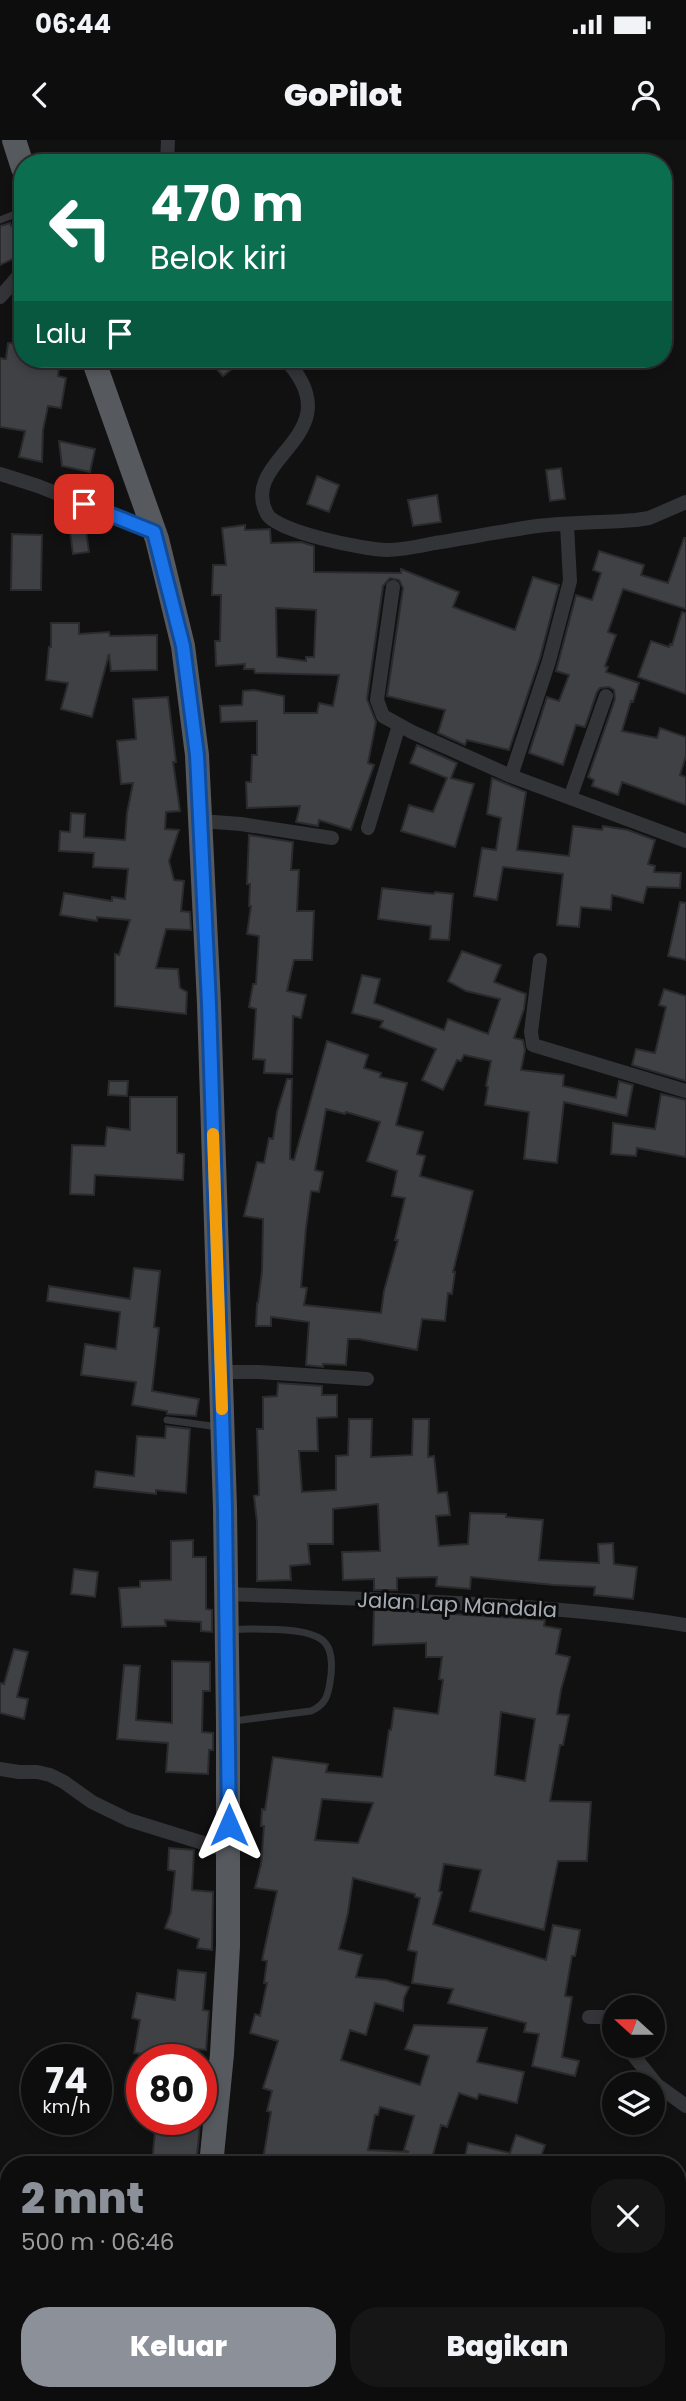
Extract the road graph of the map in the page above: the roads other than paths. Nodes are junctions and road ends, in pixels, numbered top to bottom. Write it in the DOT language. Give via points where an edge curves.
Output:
graph roads {
  1 [pos="14,281"];
  2 [pos="0,297"];
  3 [pos="96,368"];
  4 [pos="292,368"];
  5 [pos="0,474"];
  6 [pos="686,502"];
  7 [pos="566,525"];
  8 [pos="154,532"];
  9 [pos="393,587"];
  10 [pos="606,696"];
  11 [pos="399,725"];
  12 [pos="511,776"];
  13 [pos="570,798"];
  14 [pos="200,821"];
  15 [pos="368,828"];
  16 [pos="332,838"];
  17 [pos="686,841"];
  18 [pos="540,960"];
  19 [pos="686,1091"];
  20 [pos="220,1372"];
  21 [pos="367,1379"];
  22 [pos="167,1420"];
  23 [pos="223,1428"];
  24 [pos="226,1594"];
  25 [pos="686,1625"];
  26 [pos="227,1629"];
  27 [pos="228,1722"];
  28 [pos="0,1769"];
  29 [pos="229,1851"];
  30 [pos="589,2017"];
  31 [pos="602,2017"];
  32 [pos="636,2058"];
  33 [pos="686,2106"];
  34 [pos="212,2156"];
  1 -- 2 [label="street"];
  3 -- 8 [label="highway"];
  4 -- 7 [label="street" via="307,390 308,414 303,429 264,485 265,508 277,524 327,540 387,550"];
  5 -- 8 [label="street"];
  6 -- 7 [label="street" via="636,520"];
  7 -- 12 [label="street" via="570,581"];
  8 -- 14 [label="highway" via="183,646"];
  9 -- 11 [label="street" via="377,699 383,716"];
  10 -- 13 [label="street"];
  11 -- 12 [label="street"];
  11 -- 15 [label="street"];
  12 -- 13 [label="street"];
  13 -- 17 [label="street"];
  14 -- 16 [label="street"];
  14 -- 20 [label="highway"];
  18 -- 19 [label="street" via="533,1045"];
  20 -- 21 [label="street"];
  20 -- 23 [label="highway"];
  22 -- 23 [label="lane"];
  23 -- 24 [label="highway"];
  24 -- 25 [label="street, Jalan Lap Mandala" via="469,1603"];
  24 -- 26 [label="highway"];
  26 -- 27 [label="highway"];
  26 -- 27 [label="lane" via="314,1635 330,1651 331,1676 328,1696 320,1707"];
  27 -- 29 [label="highway"];
  28 -- 29 [label="street" via="50,1775 129,1820"];
  29 -- 34 [label="highway" via="222,2054"];
  30 -- 31 [label="street"];
  32 -- 33 [label="street" via="657,2085"];
}
